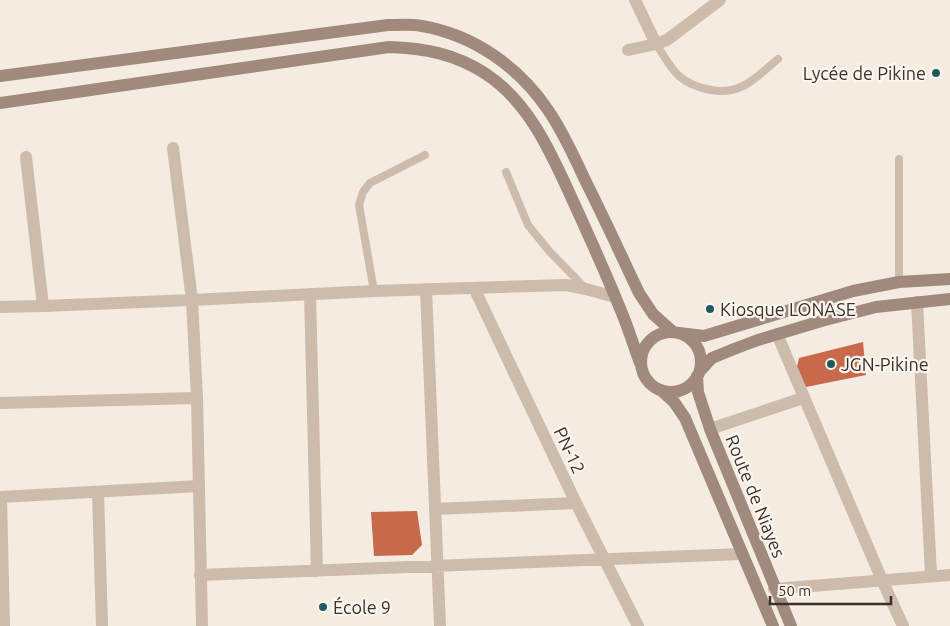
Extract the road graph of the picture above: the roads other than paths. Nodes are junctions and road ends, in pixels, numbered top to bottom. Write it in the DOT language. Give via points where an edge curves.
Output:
graph roads {
  1 [pos="635,0"];
  2 [pos="720,0"];
  3 [pos="656,44"];
  4 [pos="628,50"];
  5 [pos="778,60"];
  6 [pos="0,76"];
  7 [pos="0,103"];
  8 [pos="173,148"];
  9 [pos="425,156"];
  10 [pos="26,157"];
  11 [pos="899,159"];
  12 [pos="506,172"];
  13 [pos="950,279"];
  14 [pos="899,282"];
  15 [pos="474,288"];
  16 [pos="586,288"];
  17 [pos="426,289"];
  18 [pos="374,290"];
  19 [pos="310,294"];
  20 [pos="615,297"];
  21 [pos="950,299"];
  22 [pos="192,300"];
  23 [pos="917,302"];
  24 [pos="0,306"];
  25 [pos="43,306"];
  26 [pos="676,333"];
  27 [pos="776,334"];
  28 [pos="640,363"];
  29 [pos="698,374"];
  30 [pos="662,391"];
  31 [pos="197,398"];
  32 [pos="803,398"];
  33 [pos="0,403"];
  34 [pos="710,429"];
  35 [pos="198,486"];
  36 [pos="98,492"];
  37 [pos="0,497"];
  38 [pos="576,503"];
  39 [pos="435,509"];
  40 [pos="742,554"];
  41 [pos="603,558"];
  42 [pos="437,566"];
  43 [pos="317,571"];
  44 [pos="200,575"];
  45 [pos="931,575"];
  46 [pos="950,575"];
  47 [pos="882,580"];
  48 [pos="774,589"];
  49 [pos="4,626"];
  50 [pos="102,626"];
  51 [pos="202,626"];
  52 [pos="440,626"];
  53 [pos="638,626"];
  54 [pos="773,626"];
  55 [pos="791,626"];
  56 [pos="903,626"];
  1 -- 3 [label="street"];
  2 -- 3 [label="street" via="667,40"];
  3 -- 4 [label="street"];
  3 -- 5 [label="lane" via="679,76 701,88 724,93 746,85"];
  6 -- 26 [label="main road" via="388,25 421,26 449,32 496,57 518,74 541,100 565,138 640,293 653,314"];
  7 -- 20 [label="main road" via="389,47 442,54 463,61 487,75 522,108 552,156"];
  8 -- 22 [label="street"];
  9 -- 18 [label="lane" via="370,183 363,192 360,205"];
  10 -- 25 [label="street"];
  11 -- 14 [label="lane"];
  12 -- 16 [label="lane" via="528,225"];
  13 -- 14 [label="main road"];
  14 -- 26 [label="main road" via="853,292 704,336"];
  15 -- 16 [label="street"];
  15 -- 17 [label="street"];
  15 -- 38 [label="street, PN-12"];
  16 -- 20 [label="street"];
  17 -- 18 [label="street"];
  17 -- 39 [label="street"];
  18 -- 19 [label="street"];
  19 -- 22 [label="street"];
  19 -- 43 [label="street"];
  20 -- 28 [label="main road"];
  21 -- 23 [label="main road"];
  22 -- 25 [label="street"];
  22 -- 31 [label="street"];
  23 -- 27 [label="main road" via="876,307"];
  23 -- 45 [label="street"];
  24 -- 25 [label="street"];
  26 -- 28 [label="main road" via="654,337 646,344"];
  26 -- 29 [label="main road" via="688,338 699,352"];
  27 -- 29 [label="main road" via="712,358"];
  27 -- 32 [label="street"];
  28 -- 30 [label="main road" via="647,380"];
  29 -- 30 [label="main road" via="678,392"];
  29 -- 34 [label="main road, Route de Niayes" via="698,392"];
  30 -- 40 [label="main road, Route de Niayes" via="684,418"];
  31 -- 33 [label="street"];
  31 -- 35 [label="street"];
  32 -- 34 [label="street"];
  32 -- 47 [label="street"];
  34 -- 48 [label="main road, Route de Niayes"];
  35 -- 36 [label="street"];
  35 -- 44 [label="street"];
  36 -- 37 [label="street"];
  36 -- 50 [label="street"];
  37 -- 49 [label="street"];
  38 -- 39 [label="street"];
  38 -- 41 [label="street, PN-12"];
  39 -- 42 [label="street"];
  40 -- 41 [label="street"];
  40 -- 54 [label="main road, Route de Niayes"];
  41 -- 42 [label="street"];
  41 -- 53 [label="street, PN-12"];
  42 -- 43 [label="street"];
  42 -- 52 [label="street"];
  43 -- 44 [label="street"];
  44 -- 51 [label="street"];
  45 -- 46 [label="street"];
  45 -- 47 [label="street"];
  47 -- 48 [label="street"];
  47 -- 56 [label="street"];
  48 -- 55 [label="main road, Route de Niayes"];
}
